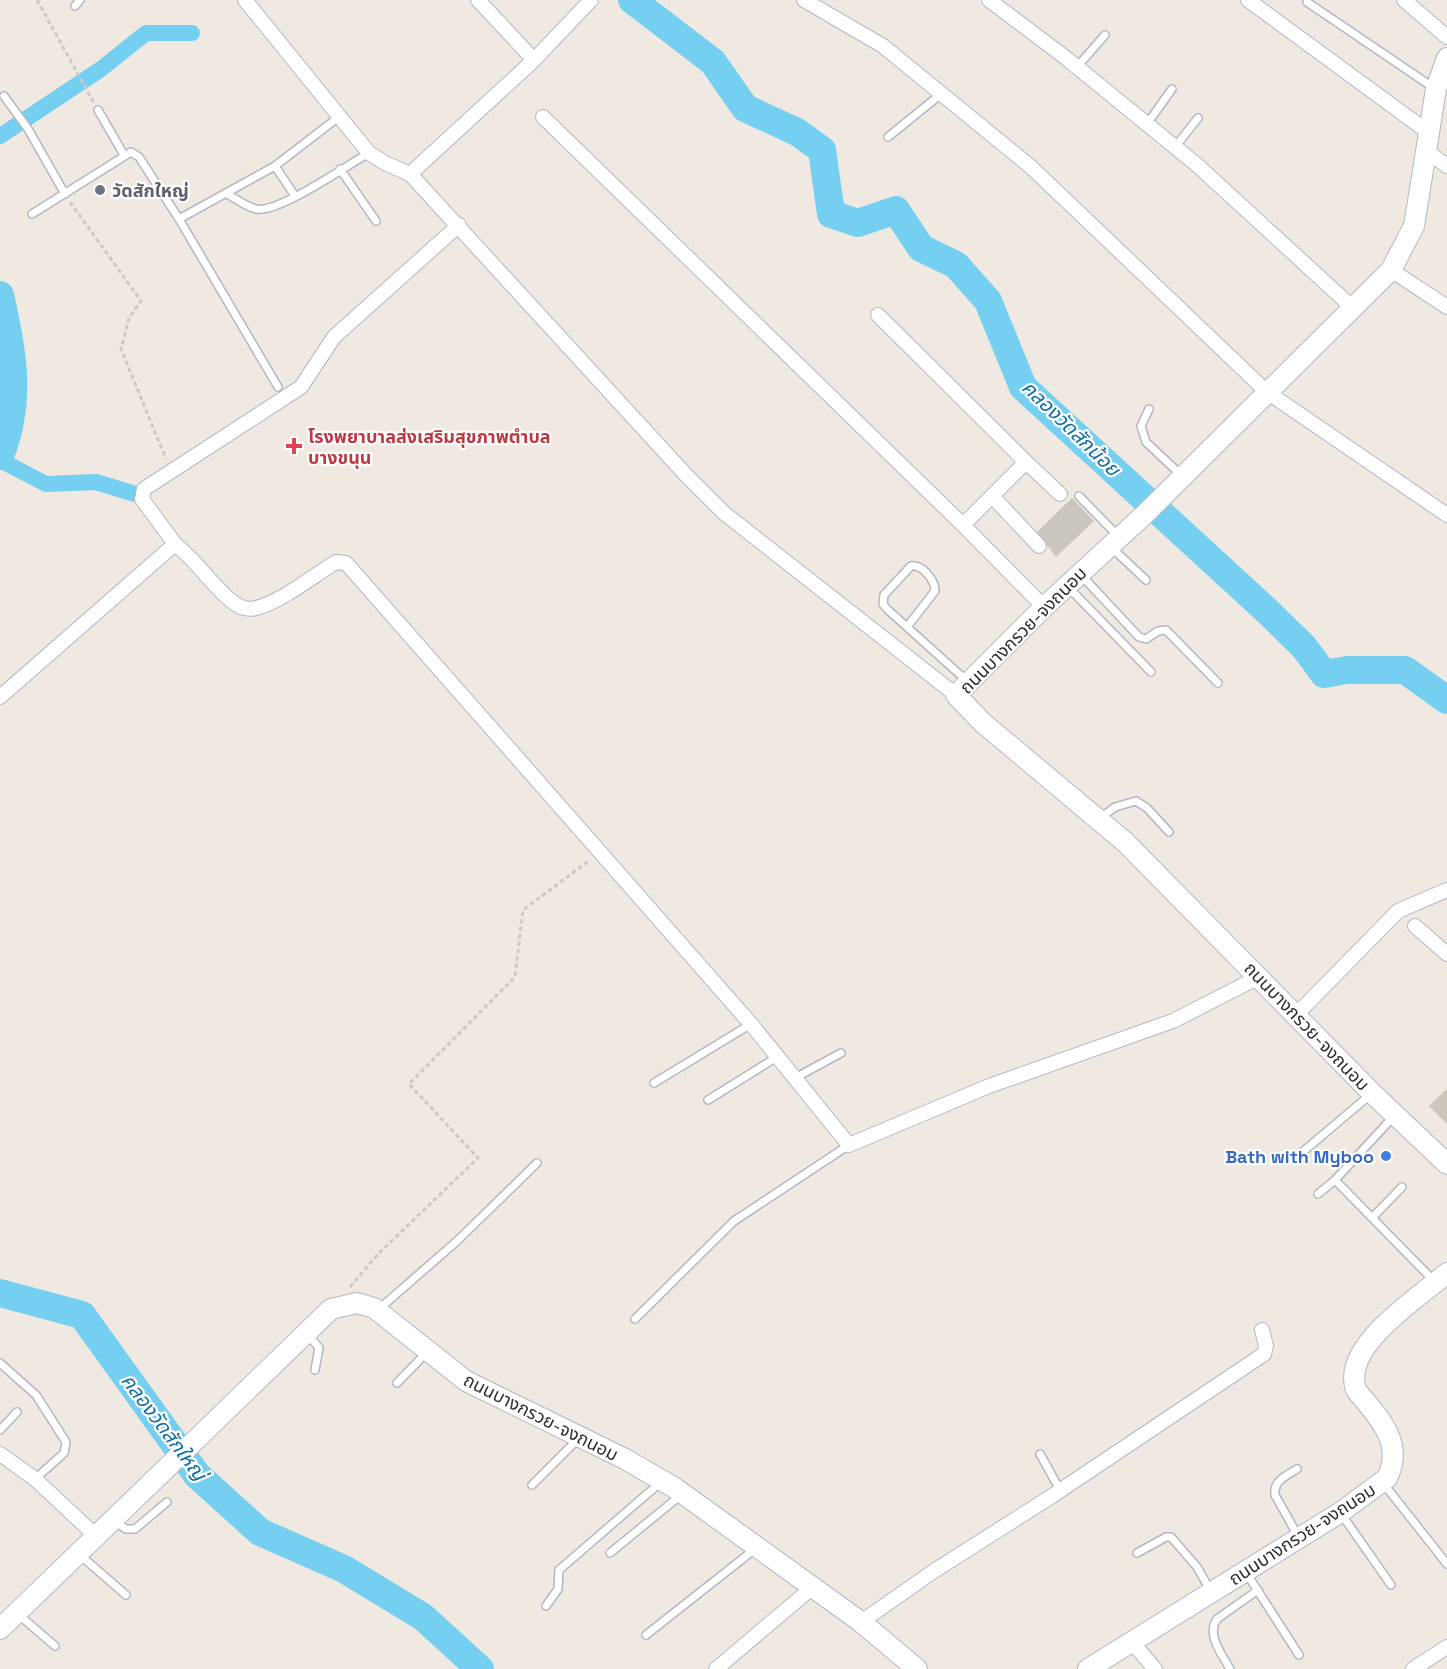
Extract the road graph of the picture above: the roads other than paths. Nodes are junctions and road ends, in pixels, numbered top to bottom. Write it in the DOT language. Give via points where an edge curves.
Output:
graph roads {
  1 [pos="245,0"];
  2 [pos="478,0"];
  3 [pos="591,0"];
  4 [pos="804,0"];
  5 [pos="989,0"];
  6 [pos="1248,0"];
  7 [pos="1404,0"];
  8 [pos="1307,2"];
  9 [pos="1105,35"];
  10 [pos="1447,37"];
  11 [pos="1447,58"];
  12 [pos="534,60"];
  13 [pos="1077,67"];
  14 [pos="1172,89"];
  15 [pos="1436,89"];
  16 [pos="941,94"];
  17 [pos="4,96"];
  18 [pos="98,110"];
  19 [pos="340,116"];
  20 [pos="543,117"];
  21 [pos="1198,118"];
  22 [pos="1147,124"];
  23 [pos="888,137"];
  24 [pos="1427,141"];
  25 [pos="1174,147"];
  26 [pos="369,153"];
  27 [pos="124,155"];
  28 [pos="275,166"];
  29 [pos="1447,166"];
  30 [pos="340,169"];
  31 [pos="410,174"];
  32 [pos="65,194"];
  33 [pos="227,194"];
  34 [pos="295,196"];
  35 [pos="32,214"];
  36 [pos="179,219"];
  37 [pos="376,221"];
  38 [pos="459,225"];
  39 [pos="1392,270"];
  40 [pos="1447,307"];
  41 [pos="1353,308"];
  42 [pos="878,315"];
  43 [pos="278,387"];
  44 [pos="1267,392"];
  45 [pos="1149,409"];
  46 [pos="1026,462"];
  47 [pos="1182,476"];
  48 [pos="1060,494"];
  49 [pos="992,496"];
  50 [pos="1079,496"];
  51 [pos="1447,515"];
  52 [pos="963,525"];
  53 [pos="1114,541"];
  54 [pos="175,544"];
  55 [pos="1039,546"];
  56 [pos="1074,580"];
  57 [pos="1146,580"];
  58 [pos="1044,607"];
  59 [pos="907,627"];
  60 [pos="1151,672"];
  61 [pos="1218,683"];
  62 [pos="962,688"];
  63 [pos="0,697"];
  64 [pos="1099,819"];
  65 [pos="1169,832"];
  66 [pos="1447,890"];
  67 [pos="1414,926"];
  68 [pos="1447,954"];
  69 [pos="1259,977"];
  70 [pos="1296,1015"];
  71 [pos="751,1024"];
  72 [pos="841,1053"];
  73 [pos="777,1057"];
  74 [pos="795,1078"];
  75 [pos="654,1083"];
  76 [pos="1372,1093"];
  77 [pos="708,1100"];
  78 [pos="1395,1115"];
  79 [pos="849,1145"];
  80 [pos="1299,1155"];
  81 [pos="537,1163"];
  82 [pos="1447,1164"];
  83 [pos="1335,1180"];
  84 [pos="1402,1187"];
  85 [pos="1318,1194"];
  86 [pos="1372,1218"];
  87 [pos="1442,1278"];
  88 [pos="378,1310"];
  89 [pos="635,1319"];
  90 [pos="1262,1330"];
  91 [pos="307,1332"];
  92 [pos="428,1351"];
  93 [pos="0,1363"];
  94 [pos="315,1370"];
  95 [pos="397,1383"];
  96 [pos="17,1412"];
  97 [pos="0,1430"];
  98 [pos="579,1437"];
  99 [pos="0,1454"];
  100 [pos="1040,1454"];
  101 [pos="1297,1469"];
  102 [pos="35,1479"];
  103 [pos="663,1480"];
  104 [pos="1383,1483"];
  105 [pos="532,1485"];
  106 [pos="1060,1490"];
  107 [pos="683,1494"];
  108 [pos="167,1502"];
  109 [pos="1341,1512"];
  110 [pos="112,1520"];
  111 [pos="96,1536"];
  112 [pos="1299,1539"];
  113 [pos="757,1547"];
  114 [pos="78,1553"];
  115 [pos="610,1553"];
  116 [pos="1137,1553"];
  117 [pos="1447,1564"];
  118 [pos="1246,1571"];
  119 [pos="1391,1585"];
  120 [pos="813,1587"];
  121 [pos="1258,1590"];
  122 [pos="1211,1592"];
  123 [pos="126,1595"];
  124 [pos="546,1606"];
  125 [pos="17,1613"];
  126 [pos="861,1622"];
  127 [pos="0,1629"];
  128 [pos="646,1635"];
  129 [pos="1132,1642"];
  130 [pos="55,1646"];
  131 [pos="1446,1650"];
  132 [pos="1299,1655"];
  133 [pos="716,1669"];
  134 [pos="917,1669"];
  135 [pos="1088,1669"];
  136 [pos="1155,1669"];
  137 [pos="1230,1669"];
  138 [pos="1413,1669"];
  1 -- 19 [label="street"];
  2 -- 12 [label="street"];
  3 -- 12 [label="street"];
  4 -- 16 [label="street" via="883,46"];
  5 -- 13 [label="street"];
  6 -- 24 [label="street"];
  7 -- 10 [label="street"];
  8 -- 15 [label="lane"];
  9 -- 13 [label="lane"];
  11 -- 15 [label="street, ถนนบางกรวย-จงถนอม"];
  12 -- 31 [label="street"];
  13 -- 22 [label="street"];
  14 -- 22 [label="lane"];
  15 -- 24 [label="street, ถนนบางกรวย-จงถนอม"];
  16 -- 23 [label="lane"];
  16 -- 44 [label="street" via="1031,168"];
  17 -- 32 [label="lane"];
  18 -- 27 [label="lane"];
  19 -- 26 [label="street"];
  19 -- 28 [label="lane"];
  20 -- 52 [label="street"];
  21 -- 25 [label="lane"];
  22 -- 25 [label="street"];
  24 -- 29 [label="street"];
  24 -- 39 [label="street, ถนนบางกรวย-จงถนอม" via="1414,226"];
  25 -- 41 [label="street"];
  26 -- 30 [label="lane"];
  26 -- 31 [label="street"];
  27 -- 32 [label="lane"];
  27 -- 36 [label="lane" via="131,152 138,157"];
  28 -- 33 [label="lane"];
  28 -- 34 [label="lane"];
  30 -- 34 [label="lane"];
  30 -- 37 [label="lane"];
  31 -- 38 [label="street"];
  32 -- 35 [label="lane"];
  33 -- 34 [label="lane" via="256,209 270,208"];
  33 -- 36 [label="lane"];
  36 -- 43 [label="lane"];
  38 -- 54 [label="street" via="334,337 301,387 141,494"];
  38 -- 62 [label="street" via="724,513"];
  39 -- 40 [label="street"];
  39 -- 41 [label="street, ถนนบางกรวย-จงถนอม"];
  41 -- 44 [label="street, ถนนบางกรวย-จงถนอม"];
  42 -- 46 [label="street"];
  44 -- 47 [label="street, ถนนบางกรวย-จงถนอม"];
  44 -- 51 [label="street"];
  45 -- 47 [label="lane" via="1141,426 1146,442"];
  46 -- 48 [label="street"];
  46 -- 49 [label="street"];
  47 -- 53 [label="street, ถนนบางกรวย-จงถนอม"];
  49 -- 52 [label="street"];
  49 -- 55 [label="street"];
  50 -- 53 [label="lane"];
  52 -- 58 [label="street"];
  53 -- 56 [label="street, ถนนบางกรวย-จงถนอม"];
  53 -- 57 [label="lane"];
  54 -- 63 [label="street"];
  54 -- 71 [label="street" via="233,602 245,609 271,602 336,562 346,563"];
  56 -- 58 [label="street, ถนนบางกรวย-จงถนอม"];
  56 -- 60 [label="lane"];
  56 -- 61 [label="lane" via="1139,637 1146,639 1166,630"];
  58 -- 62 [label="street, ถนนบางกรวย-จงถนอม"];
  59 -- 59 [label="lane" via="883,604 884,595 916,565 935,585 935,591"];
  59 -- 62 [label="lane"];
  62 -- 64 [label="street, ถนนบางกรวย-จงถนอม" via="983,723"];
  64 -- 65 [label="lane" via="1115,807 1136,801"];
  64 -- 69 [label="street, ถนนบางกรวย-จงถนอม"];
  66 -- 70 [label="street" via="1398,910"];
  67 -- 68 [label="street"];
  69 -- 70 [label="street, ถนนบางกรวย-จงถนอม"];
  69 -- 79 [label="street" via="1187,1015 989,1086"];
  70 -- 76 [label="street, ถนนบางกรวย-จงถนอม"];
  71 -- 73 [label="street"];
  71 -- 75 [label="lane"];
  72 -- 74 [label="lane"];
  73 -- 74 [label="street"];
  73 -- 77 [label="lane"];
  74 -- 79 [label="street"];
  76 -- 78 [label="street, ถนนบางกรวย-จงถนอม"];
  76 -- 80 [label="lane"];
  78 -- 82 [label="street, ถนนบางกรวย-จงถนอม"];
  78 -- 83 [label="lane"];
  79 -- 89 [label="lane" via="734,1221"];
  81 -- 88 [label="lane"];
  83 -- 85 [label="lane"];
  83 -- 86 [label="lane"];
  84 -- 86 [label="lane"];
  86 -- 87 [label="lane"];
  87 -- 104 [label="street, ถนนบางกรวย-จงถนอม" via="1366,1342 1357,1358 1353,1382 1356,1390 1390,1434 1394,1447 1391,1470"];
  88 -- 91 [label="street, ถนนบางกรวย-จงถนอม" via="357,1303 331,1309"];
  88 -- 92 [label="street, ถนนบางกรวย-จงถนอม"];
  90 -- 106 [label="street" via="1264,1354"];
  91 -- 94 [label="lane" via="319,1348"];
  91 -- 110 [label="street"];
  92 -- 95 [label="lane"];
  92 -- 98 [label="street, ถนนบางกรวย-จงถนอม" via="483,1390"];
  93 -- 102 [label="lane" via="36,1395 66,1442 64,1453"];
  96 -- 97 [label="lane"];
  98 -- 103 [label="street, ถนนบางกรวย-จงถนอม"];
  98 -- 105 [label="lane"];
  99 -- 102 [label="street"];
  100 -- 106 [label="lane"];
  101 -- 112 [label="lane" via="1274,1488"];
  102 -- 111 [label="street"];
  103 -- 107 [label="street, ถนนบางกรวย-จงถนอม"];
  103 -- 124 [label="lane" via="559,1570 558,1589"];
  104 -- 109 [label="street, ถนนบางกรวย-จงถนอม"];
  104 -- 117 [label="lane"];
  106 -- 126 [label="street"];
  107 -- 113 [label="street, ถนนบางกรวย-จงถนอม"];
  107 -- 115 [label="lane"];
  108 -- 110 [label="lane" via="135,1529"];
  109 -- 112 [label="street, ถนนบางกรวย-จงถนอม"];
  109 -- 119 [label="lane"];
  110 -- 111 [label="street"];
  111 -- 114 [label="street"];
  112 -- 118 [label="street, ถนนบางกรวย-จงถนอม"];
  113 -- 120 [label="street, ถนนบางกรวย-จงถนอม"];
  113 -- 128 [label="lane"];
  114 -- 123 [label="lane"];
  114 -- 125 [label="street"];
  116 -- 122 [label="lane" via="1171,1537 1197,1567"];
  118 -- 121 [label="lane"];
  118 -- 122 [label="street, ถนนบางกรวย-จงถนอม"];
  120 -- 126 [label="street, ถนนบางกรวย-จงถนอม"];
  120 -- 133 [label="street"];
  121 -- 132 [label="lane"];
  121 -- 137 [label="lane" via="1213,1624 1213,1636"];
  122 -- 129 [label="street, ถนนบางกรวย-จงถนอม"];
  125 -- 127 [label="street"];
  125 -- 130 [label="lane"];
  126 -- 134 [label="street, ถนนบางกรวย-จงถนอม"];
  129 -- 135 [label="street, ถนนบางกรวย-จงถนอม"];
  129 -- 136 [label="street"];
  131 -- 138 [label="street"];
}
